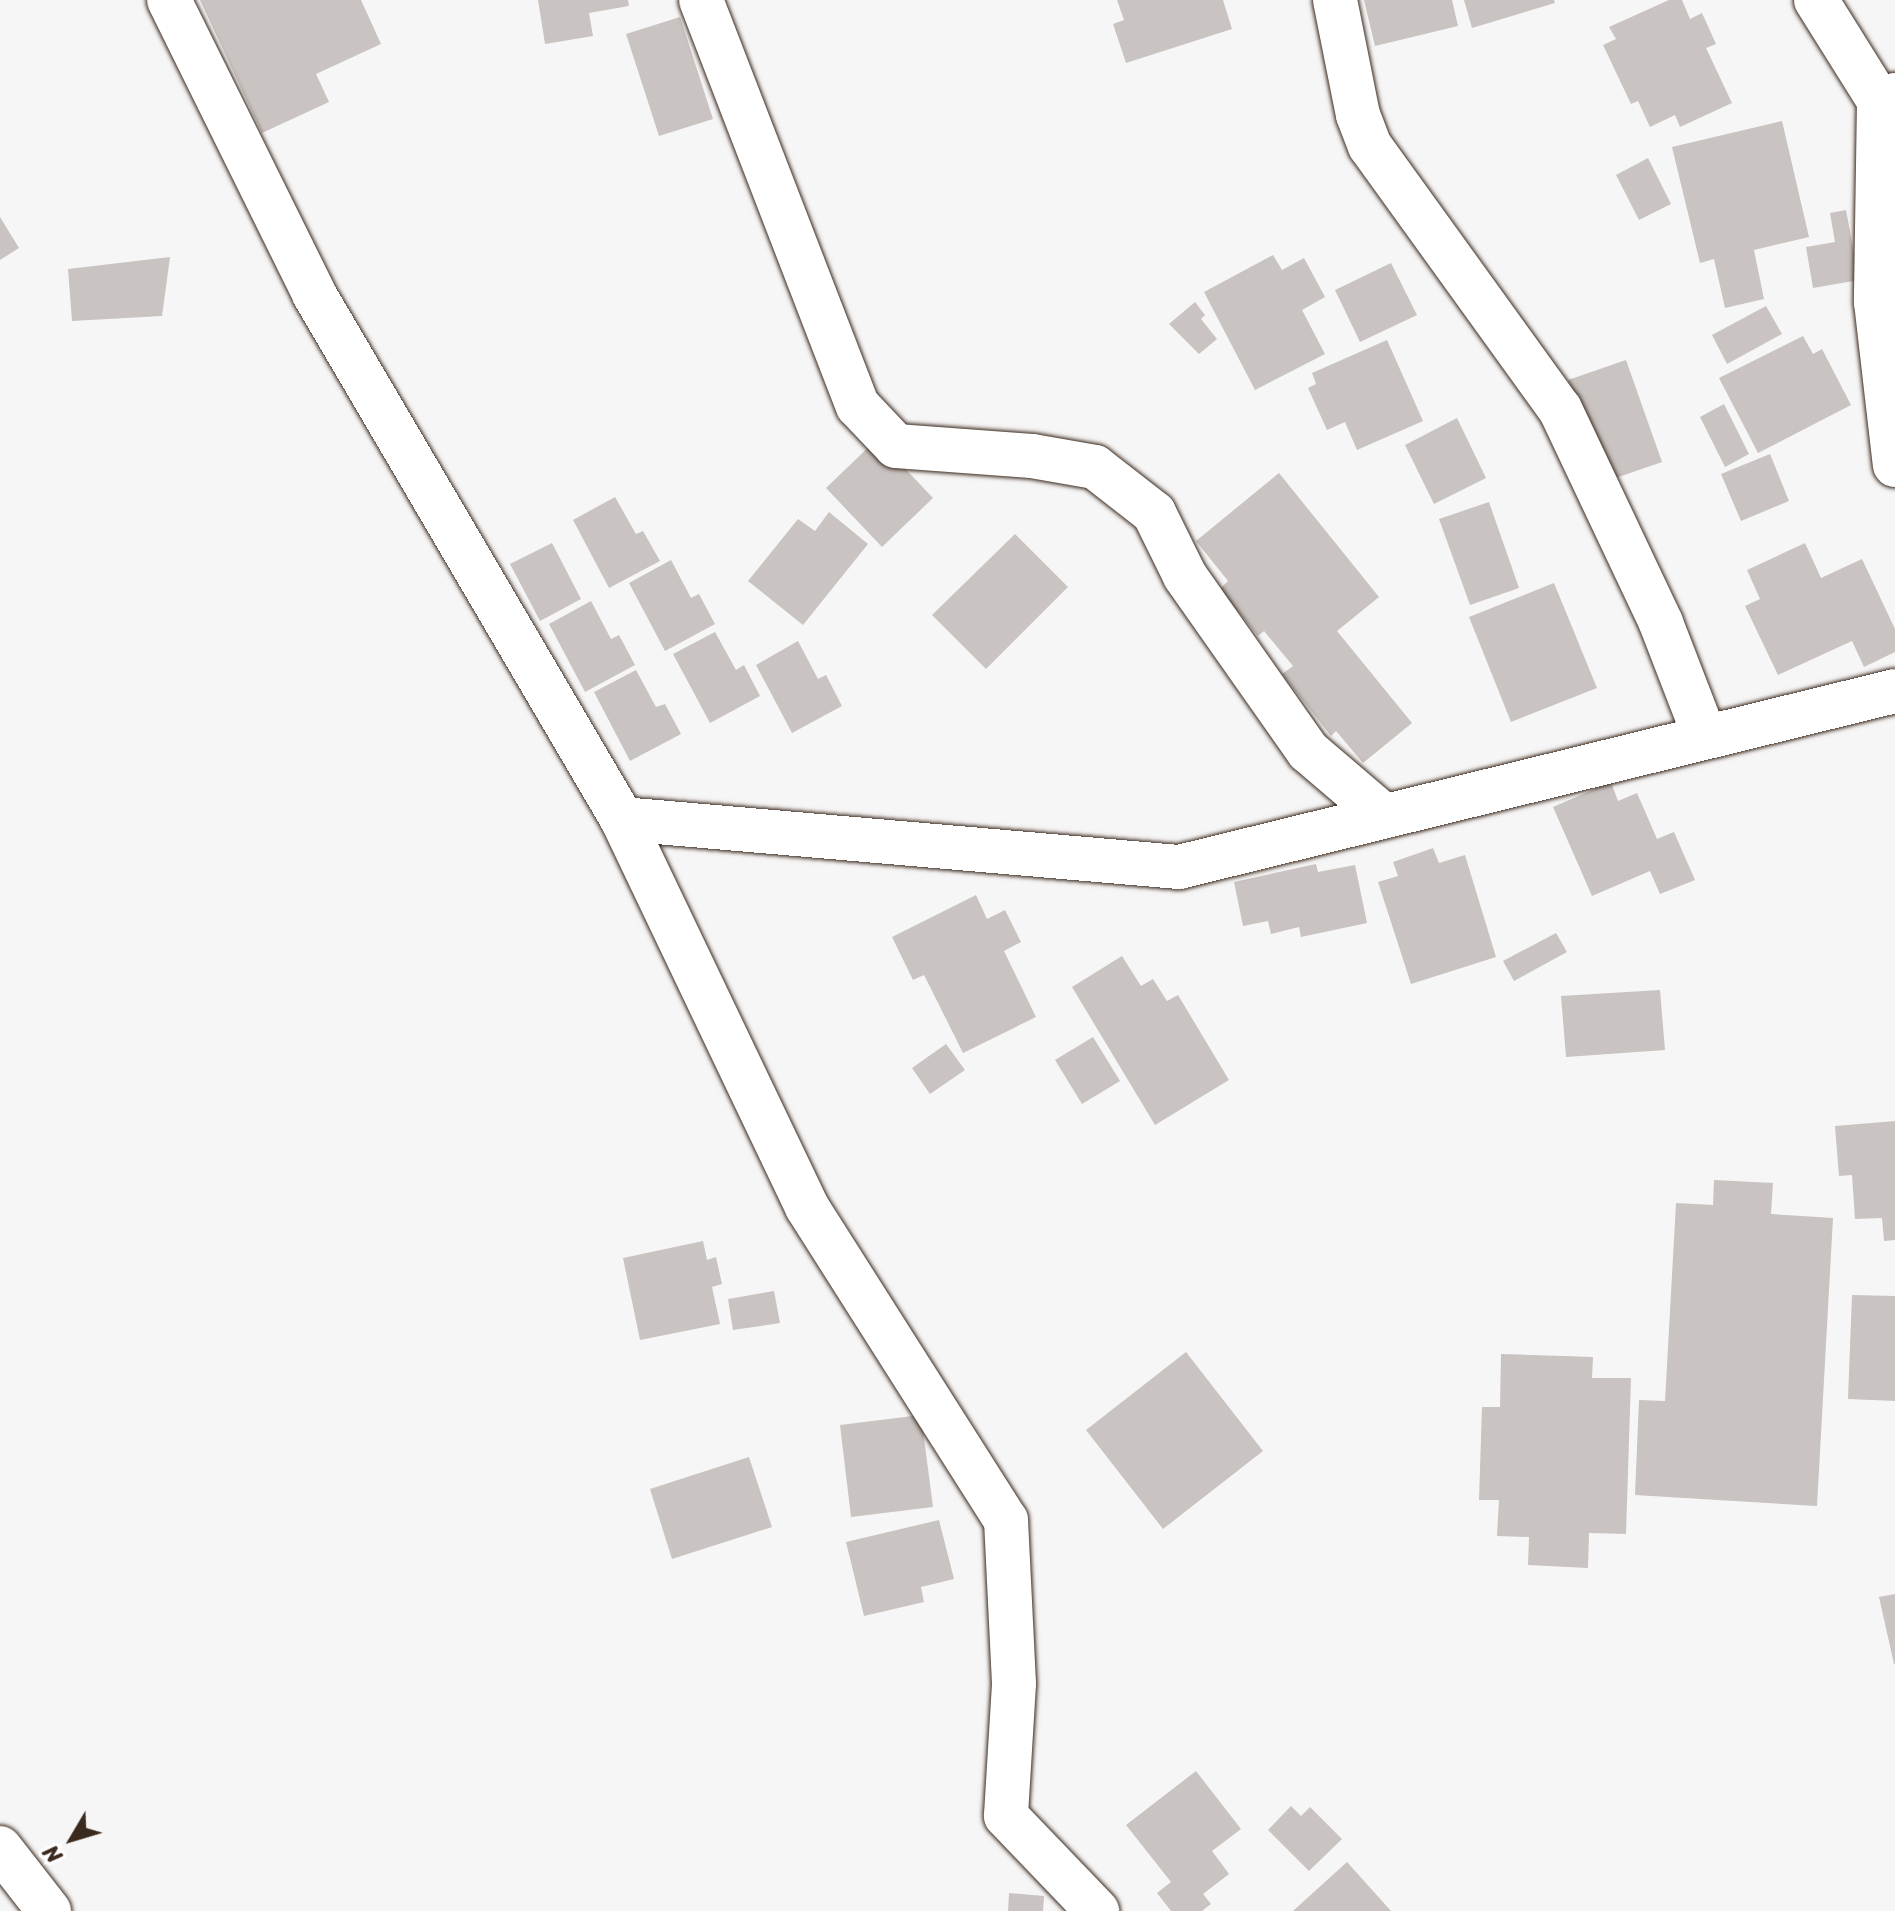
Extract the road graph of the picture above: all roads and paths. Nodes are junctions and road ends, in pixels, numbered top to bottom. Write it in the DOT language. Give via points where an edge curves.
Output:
graph roads {
  1 [pos="169,0"];
  2 [pos="701,0"];
  3 [pos="1335,0"];
  4 [pos="1816,0"];
  5 [pos="1887,98"];
  6 [pos="1895,465"];
  7 [pos="1895,691"];
  8 [pos="1705,737"];
  9 [pos="1384,816"];
  10 [pos="622,819"];
  11 [pos="0,1848"];
  12 [pos="49,1911"];
  13 [pos="1097,1911"];
  1 -- 10 [label="street" via="314,294"];
  2 -- 9 [label="street" via="858,406 896,446 1032,456 1095,467 1154,513 1185,576 1308,751"];
  3 -- 8 [label="street" via="1358,115 1370,146 1560,409 1661,623"];
  4 -- 5 [label="street"];
  5 -- 6 [label="street" via="1876,302"];
  7 -- 8 [label="street"];
  8 -- 9 [label="street"];
  9 -- 10 [label="street" via="1179,867"];
  10 -- 13 [label="street" via="807,1207 1006,1520 1014,1684 1006,1816"];
  11 -- 12 [label="street"];
}
